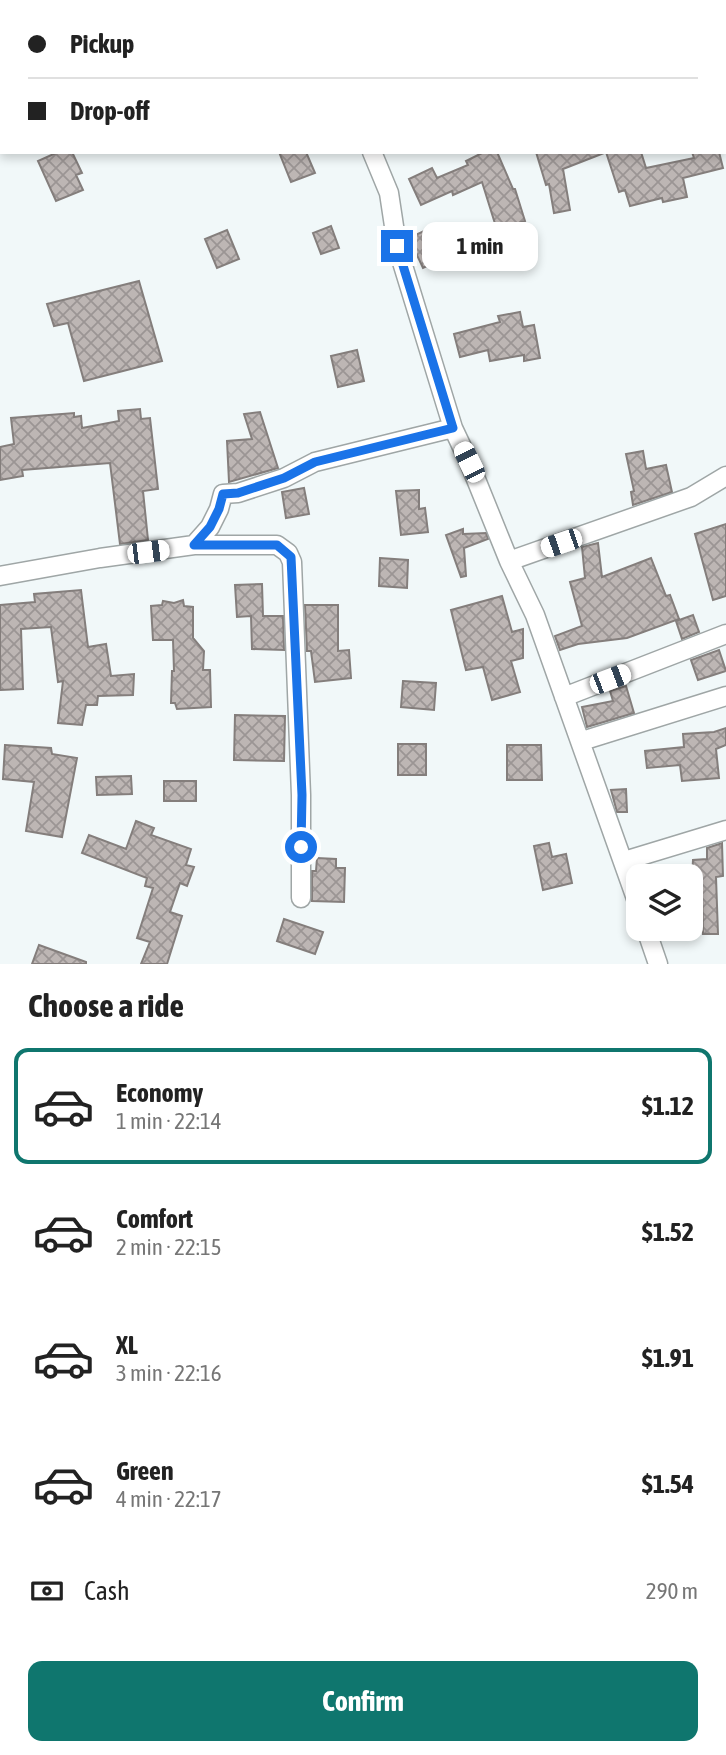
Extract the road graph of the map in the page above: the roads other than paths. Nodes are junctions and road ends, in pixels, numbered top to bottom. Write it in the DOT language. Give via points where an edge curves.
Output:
graph roads {
  1 [pos="373,154"];
  2 [pos="453,428"];
  3 [pos="726,476"];
  4 [pos="194,545"];
  5 [pos="509,561"];
  6 [pos="0,576"];
  7 [pos="726,634"];
  8 [pos="726,696"];
  9 [pos="564,697"];
  10 [pos="582,741"];
  11 [pos="726,830"];
  12 [pos="624,861"];
  13 [pos="626,867"];
  14 [pos="301,898"];
  15 [pos="650,941"];
  16 [pos="658,964"];
  1 -- 2 [label="street" via="389,193 397,246"];
  2 -- 4 [label="street" via="315,462 284,478 223,494 210,527"];
  2 -- 5 [label="street"];
  3 -- 5 [label="street" via="691,497"];
  4 -- 6 [label="street"];
  4 -- 14 [label="street" via="277,545 292,562 302,795"];
  5 -- 9 [label="street" via="536,615"];
  7 -- 9 [label="street"];
  8 -- 10 [label="street"];
  9 -- 10 [label="street"];
  10 -- 12 [label="street"];
  11 -- 12 [label="street"];
  12 -- 13 [label="street"];
  15 -- 16 [label="street"];
}
